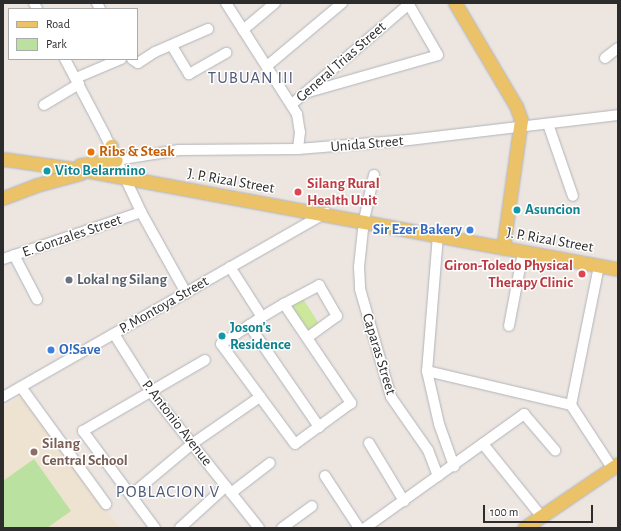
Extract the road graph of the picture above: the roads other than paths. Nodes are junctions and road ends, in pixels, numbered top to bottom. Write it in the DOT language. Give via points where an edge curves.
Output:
graph roads {
  1 [pos="226,3"];
  2 [pos="275,3"];
  3 [pos="342,3"];
  4 [pos="455,3"];
  5 [pos="408,4"];
  6 [pos="208,29"];
  7 [pos="243,30"];
  8 [pos="172,46"];
  9 [pos="618,48"];
  10 [pos="226,53"];
  11 [pos="605,58"];
  12 [pos="66,60"];
  13 [pos="119,60"];
  14 [pos="134,60"];
  15 [pos="267,66"];
  16 [pos="77,81"];
  17 [pos="305,93"];
  18 [pos="292,104"];
  19 [pos="44,106"];
  20 [pos="618,115"];
  21 [pos="548,124"];
  22 [pos="522,127"];
  23 [pos="111,146"];
  24 [pos="298,149"];
  25 [pos="3,159"];
  26 [pos="59,166"];
  27 [pos="112,166"];
  28 [pos="89,171"];
  29 [pos="374,175"];
  30 [pos="126,178"];
  31 [pos="573,196"];
  32 [pos="3,198"];
  33 [pos="141,212"];
  34 [pos="326,213"];
  35 [pos="364,220"];
  36 [pos="438,235"];
  37 [pos="503,248"];
  38 [pos="523,252"];
  39 [pos="14,256"];
  40 [pos="3,259"];
  41 [pos="599,266"];
  42 [pos="230,267"];
  43 [pos="618,268"];
  44 [pos="186,293"];
  45 [pos="37,300"];
  46 [pos="284,304"];
  47 [pos="262,317"];
  48 [pos="249,325"];
  49 [pos="509,326"];
  50 [pos="114,334"];
  51 [pos="307,338"];
  52 [pos="205,360"];
  53 [pos="428,371"];
  54 [pos="21,387"];
  55 [pos="150,391"];
  56 [pos="3,397"];
  57 [pos="260,397"];
  58 [pos="571,406"];
  59 [pos="319,427"];
  60 [pos="369,443"];
  61 [pos="192,444"];
  62 [pos="483,444"];
  63 [pos="555,450"];
  64 [pos="270,463"];
  65 [pos="454,466"];
  66 [pos="615,466"];
  67 [pos="325,476"];
  68 [pos="438,476"];
  69 [pos="229,490"];
  70 [pos="131,495"];
  71 [pos="404,501"];
  72 [pos="106,504"];
  73 [pos="312,506"];
  74 [pos="541,516"];
  75 [pos="155,528"];
  76 [pos="180,528"];
  77 [pos="259,528"];
  78 [pos="282,528"];
  79 [pos="359,528"];
  80 [pos="365,528"];
  81 [pos="524,528"];
  1 -- 7 [label="street"];
  2 -- 7 [label="street"];
  3 -- 15 [label="street"];
  4 -- 22 [label="main road" via="516,106"];
  5 -- 17 [label="street, General Trias Street"];
  5 -- 17 [label="street" via="438,55"];
  6 -- 8 [label="street"];
  7 -- 15 [label="street"];
  8 -- 10 [label="street" via="189,74"];
  8 -- 14 [label="street" via="155,52 138,63"];
  9 -- 11 [label="street"];
  12 -- 16 [label="street"];
  13 -- 16 [label="street"];
  15 -- 18 [label="street"];
  16 -- 19 [label="street"];
  16 -- 23 [label="street"];
  17 -- 18 [label="street, General Trias Street"];
  18 -- 24 [label="street" via="299,123"];
  20 -- 21 [label="street, Unida Street"];
  21 -- 22 [label="street, Unida Street"];
  21 -- 31 [label="street"];
  22 -- 24 [label="street, Unida Street"];
  22 -- 37 [label="main road"];
  23 -- 27 [label="main road"];
  24 -- 27 [label="street, Unida Street" via="179,150"];
  25 -- 26 [label="main road, J. P. Rizal Street"];
  26 -- 27 [label="main road"];
  26 -- 28 [label="main road, J. P. Rizal Street"];
  27 -- 28 [label="main road, J. P. Rizal Street"];
  27 -- 30 [label="main road, J. P. Rizal Street"];
  28 -- 32 [label="main road" via="62,177"];
  29 -- 35 [label="street, Caparas Street"];
  30 -- 33 [label="street"];
  30 -- 34 [label="main road, J. P. Rizal Street"];
  33 -- 39 [label="street, E. Gonzales Street"];
  33 -- 44 [label="street"];
  34 -- 35 [label="main road, J. P. Rizal Street"];
  34 -- 42 [label="street, P. Montoya Street"];
  35 -- 36 [label="main road, J. P. Rizal Street"];
  35 -- 68 [label="street, Caparas Street" via="359,281 388,388 395,405 428,450"];
  36 -- 37 [label="main road, J. P. Rizal Street"];
  36 -- 53 [label="street"];
  37 -- 38 [label="main road, J. P. Rizal Street"];
  38 -- 41 [label="main road, J. P. Rizal Street"];
  38 -- 49 [label="street"];
  39 -- 40 [label="street, E. Gonzales Street"];
  39 -- 45 [label="street"];
  41 -- 43 [label="main road, J. P. Rizal Street"];
  41 -- 58 [label="street"];
  42 -- 44 [label="street, P. Montoya Street"];
  42 -- 47 [label="street"];
  44 -- 50 [label="street, P. Montoya Street"];
  46 -- 47 [label="street"];
  46 -- 51 [label="street"];
  46 -- 51 [label="street" via="319,285 337,316"];
  47 -- 48 [label="street"];
  48 -- 57 [label="street" via="221,344"];
  48 -- 59 [label="street"];
  50 -- 54 [label="street, P. Montoya Street"];
  50 -- 55 [label="street, P. Antonio Avenue"];
  51 -- 59 [label="street" via="351,404"];
  52 -- 55 [label="street"];
  53 -- 58 [label="street"];
  53 -- 65 [label="street" via="439,424"];
  54 -- 56 [label="street, P. Montoya Street"];
  54 -- 72 [label="street"];
  55 -- 61 [label="street, P. Antonio Avenue"];
  55 -- 70 [label="street" via="83,431"];
  57 -- 59 [label="street" via="295,444"];
  57 -- 61 [label="street"];
  58 -- 66 [label="street"];
  60 -- 71 [label="street"];
  61 -- 69 [label="street, P. Antonio Avenue"];
  61 -- 70 [label="street"];
  62 -- 63 [label="street" via="524,414"];
  62 -- 65 [label="street"];
  62 -- 74 [label="street"];
  64 -- 69 [label="street"];
  65 -- 68 [label="street"];
  66 -- 74 [label="main road"];
  67 -- 79 [label="street"];
  68 -- 71 [label="street"];
  69 -- 76 [label="street"];
  69 -- 77 [label="street, P. Antonio Avenue"];
  70 -- 75 [label="street"];
  71 -- 80 [label="street"];
  73 -- 78 [label="street"];
  74 -- 81 [label="main road"];
}
